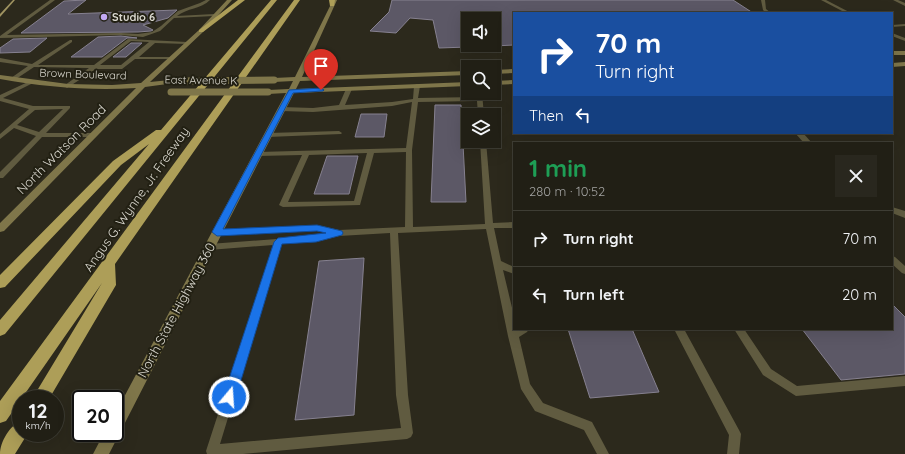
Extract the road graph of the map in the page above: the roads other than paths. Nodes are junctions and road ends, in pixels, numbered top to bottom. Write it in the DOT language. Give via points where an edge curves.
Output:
graph roads {
  1 [pos="53,0"];
  2 [pos="208,0"];
  3 [pos="230,0"];
  4 [pos="242,0"];
  5 [pos="274,0"];
  6 [pos="297,0"];
  7 [pos="763,0"];
  8 [pos="822,0"];
  9 [pos="895,0"];
  10 [pos="333,2"];
  11 [pos="905,5"];
  12 [pos="768,12"];
  13 [pos="847,12"];
  14 [pos="214,15"];
  15 [pos="174,17"];
  16 [pos="905,25"];
  17 [pos="893,26"];
  18 [pos="200,31"];
  19 [pos="893,34"];
  20 [pos="1,37"];
  21 [pos="905,40"];
  22 [pos="154,41"];
  23 [pos="70,42"];
  24 [pos="187,43"];
  25 [pos="893,53"];
  26 [pos="905,53"];
  27 [pos="134,58"];
  28 [pos="171,58"];
  29 [pos="0,60"];
  30 [pos="905,64"];
  31 [pos="893,65"];
  32 [pos="35,66"];
  33 [pos="95,67"];
  34 [pos="513,71"];
  35 [pos="501,72"];
  36 [pos="461,73"];
  37 [pos="416,75"];
  38 [pos="0,77"];
  39 [pos="13,79"];
  40 [pos="297,79"];
  41 [pos="32,82"];
  42 [pos="513,82"];
  43 [pos="501,83"];
  44 [pos="461,84"];
  45 [pos="66,86"];
  46 [pos="418,86"];
  47 [pos="141,87"];
  48 [pos="349,89"];
  49 [pos="291,91"];
  50 [pos="461,97"];
  51 [pos="0,98"];
  52 [pos="416,100"];
  53 [pos="341,107"];
  54 [pos="33,108"];
  55 [pos="282,109"];
  56 [pos="176,119"];
  57 [pos="13,126"];
  58 [pos="339,133"];
  59 [pos="800,134"];
  60 [pos="93,135"];
  61 [pos="268,135"];
  62 [pos="41,136"];
  63 [pos="0,137"];
  64 [pos="807,142"];
  65 [pos="483,148"];
  66 [pos="409,150"];
  67 [pos="371,151"];
  68 [pos="306,153"];
  69 [pos="258,154"];
  70 [pos="0,176"];
  71 [pos="893,210"];
  72 [pos="905,215"];
  73 [pos="513,225"];
  74 [pos="489,226"];
  75 [pos="0,229"];
  76 [pos="409,229"];
  77 [pos="394,230"];
  78 [pos="217,232"];
  79 [pos="339,233"];
  80 [pos="278,242"];
  81 [pos="209,247"];
  82 [pos="893,260"];
  83 [pos="497,263"];
  84 [pos="109,264"];
  85 [pos="513,271"];
  86 [pos="905,271"];
  87 [pos="0,283"];
  88 [pos="0,330"];
  89 [pos="522,330"];
  90 [pos="680,330"];
  91 [pos="740,330"];
  92 [pos="513,336"];
  93 [pos="905,382"];
  94 [pos="46,390"];
  95 [pos="124,411"];
  96 [pos="0,416"];
  97 [pos="13,442"];
  98 [pos="107,442"];
  99 [pos="5,454"];
  100 [pos="101,454"];
  101 [pos="602,454"];
  102 [pos="732,454"];
  1 -- 20 [label="lane"];
  2 -- 15 [label="lane" via="205,4 180,11"];
  3 -- 14 [label="main road"];
  4 -- 18 [label="highway"];
  5 -- 56 [label="highway, Angus G. Wynne, Jr. Freeway"];
  6 -- 84 [label="highway, Angus G. Wynne, Jr. Freeway"];
  7 -- 12 [label="lane" via="764,9"];
  8 -- 13 [label="lane"];
  9 -- 11 [label="lane"];
  10 -- 40 [label="main road, North State Highway 360"];
  14 -- 15 [label="lane"];
  14 -- 18 [label="main road"];
  15 -- 20 [label="lane" via="158,32 148,35"];
  16 -- 17 [label="lane"];
  18 -- 24 [label="main road"];
  19 -- 21 [label="lane"];
  22 -- 24 [label="lane"];
  22 -- 27 [label="lane"];
  22 -- 33 [label="lane" via="130,40"];
  23 -- 32 [label="lane"];
  24 -- 28 [label="main road"];
  25 -- 26 [label="main road"];
  27 -- 28 [label="lane"];
  27 -- 33 [label="lane" via="122,67"];
  28 -- 47 [label="main road"];
  29 -- 32 [label="lane"];
  30 -- 31 [label="main road"];
  32 -- 33 [label="lane"];
  32 -- 39 [label="lane"];
  33 -- 45 [label="lane"];
  34 -- 35 [label="main road"];
  36 -- 37 [label="main road, East Avenue K"];
  37 -- 40 [label="main road, East Avenue K"];
  37 -- 46 [label="main road"];
  38 -- 39 [label="main road, Brown Boulevard"];
  39 -- 41 [label="main road, Brown Boulevard"];
  40 -- 47 [label="main road, East Avenue K, bridge" via="180,81"];
  40 -- 49 [label="main road, North State Highway 360"];
  41 -- 45 [label="main road, Brown Boulevard"];
  41 -- 51 [label="lane"];
  42 -- 43 [label="main road"];
  44 -- 46 [label="main road, East Avenue K"];
  45 -- 47 [label="main road, Brown Boulevard"];
  46 -- 48 [label="main road, East Avenue K"];
  46 -- 52 [label="lane"];
  47 -- 49 [label="main road, East Avenue K, bridge" via="171,92"];
  47 -- 60 [label="main road, North Watson Road"];
  48 -- 49 [label="main road, East Avenue K"];
  48 -- 53 [label="lane"];
  49 -- 55 [label="main road, North State Highway 360"];
  50 -- 52 [label="lane"];
  51 -- 54 [label="lane"];
  52 -- 53 [label="lane"];
  52 -- 66 [label="lane"];
  53 -- 55 [label="lane" via="313,110"];
  54 -- 57 [label="lane"];
  54 -- 62 [label="lane" via="68,107"];
  55 -- 61 [label="main road, North State Highway 360"];
  56 -- 87 [label="highway" via="117,163"];
  56 -- 88 [label="highway, Angus G. Wynne, Jr. Freeway"];
  57 -- 62 [label="lane"];
  57 -- 63 [label="lane"];
  58 -- 61 [label="lane"];
  59 -- 64 [label="street"];
  60 -- 62 [label="lane"];
  60 -- 75 [label="main road, North Watson Road"];
  61 -- 69 [label="main road, North State Highway 360"];
  62 -- 70 [label="lane"];
  65 -- 74 [label="lane"];
  66 -- 67 [label="lane"];
  66 -- 76 [label="lane"];
  67 -- 68 [label="lane"];
  67 -- 68 [label="lane" via="357,204 283,205"];
  68 -- 69 [label="lane"];
  69 -- 78 [label="main road, North State Highway 360"];
  71 -- 72 [label="street"];
  73 -- 74 [label="lane"];
  74 -- 76 [label="lane"];
  74 -- 83 [label="lane"];
  76 -- 77 [label="lane"];
  77 -- 79 [label="lane"];
  77 -- 80 [label="lane" via="406,433 212,450"];
  78 -- 79 [label="lane" via="317,228"];
  78 -- 81 [label="main road, North State Highway 360"];
  79 -- 80 [label="lane" via="316,239"];
  80 -- 81 [label="lane"];
  81 -- 95 [label="main road, North State Highway 360"];
  82 -- 86 [label="lane"];
  83 -- 85 [label="lane"];
  83 -- 92 [label="lane"];
  84 -- 94 [label="highway" via="109,284"];
  84 -- 96 [label="highway, Angus G. Wynne, Jr. Freeway"];
  89 -- 92 [label="lane"];
  90 -- 102 [label="lane" via="735,434"];
  91 -- 93 [label="lane" via="767,372 796,391"];
  92 -- 101 [label="lane" via="525,386 539,407 588,426"];
  97 -- 99 [label="highway"];
  98 -- 100 [label="main road"];
}
